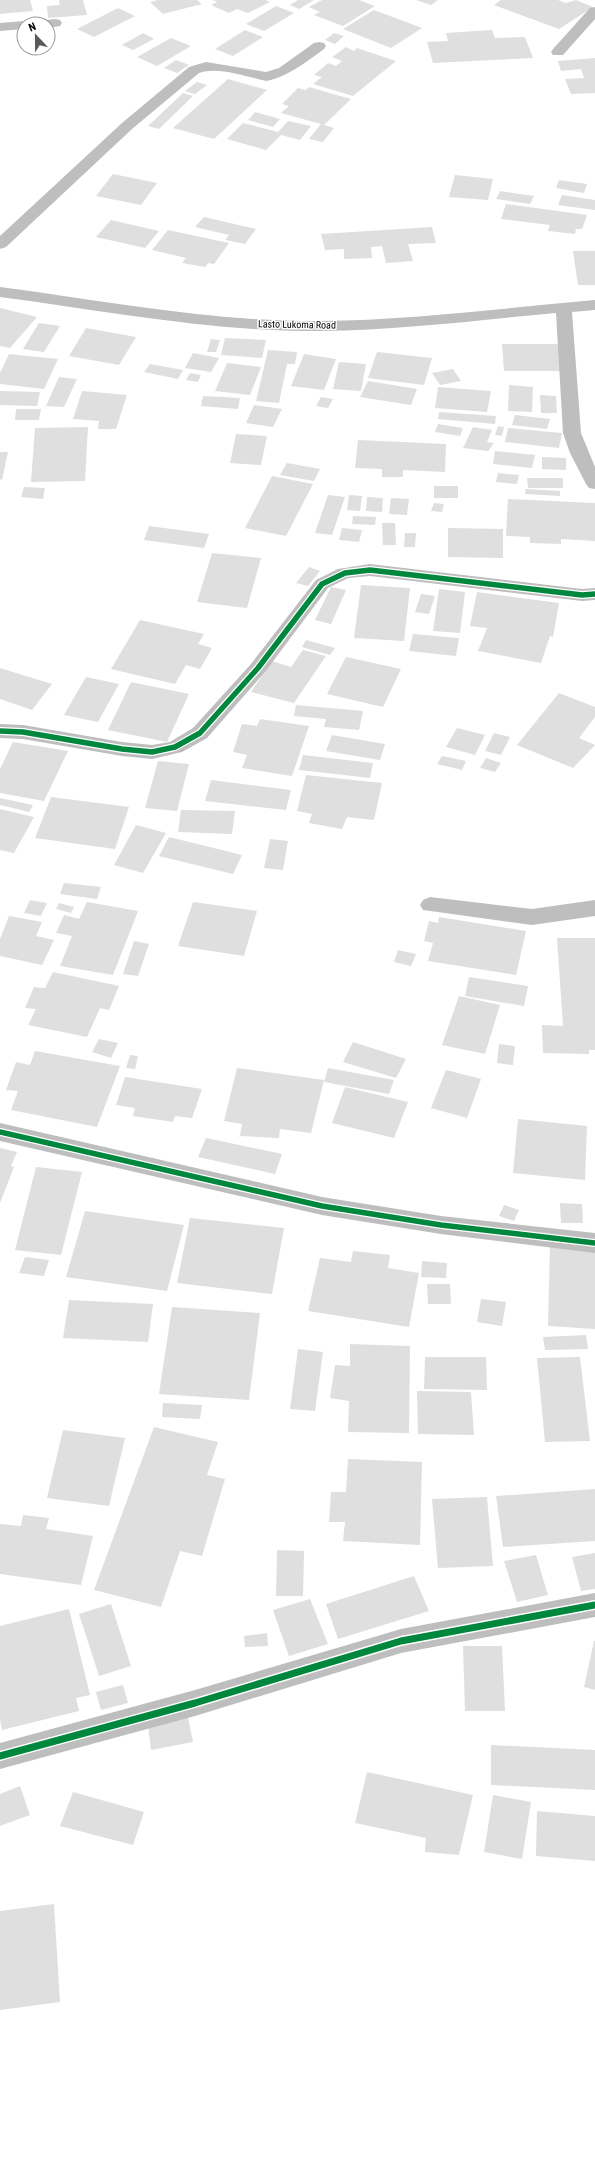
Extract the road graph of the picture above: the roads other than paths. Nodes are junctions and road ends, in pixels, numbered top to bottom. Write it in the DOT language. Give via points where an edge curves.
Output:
graph roads {
  1 [pos="595,12"];
  2 [pos="16,26"];
  3 [pos="0,27"];
  4 [pos="319,46"];
  5 [pos="558,52"];
  6 [pos="0,244"];
  7 [pos="0,293"];
  8 [pos="595,305"];
  9 [pos="564,308"];
  10 [pos="595,484"];
  11 [pos="595,594"];
  12 [pos="0,731"];
  13 [pos="430,905"];
  14 [pos="595,908"];
  15 [pos="0,1132"];
  16 [pos="595,1243"];
  17 [pos="595,1605"];
  18 [pos="0,1756"];
  1 -- 5 [label="street"];
  2 -- 3 [label="street"];
  4 -- 6 [label="street" via="284,71 267,77 219,67 206,66 194,70 127,126"];
  7 -- 9 [label="street, Lasto Lukoma Road" via="186,317 259,324 321,326"];
  8 -- 9 [label="street, Lasto Lukoma Road"];
  9 -- 10 [label="street" via="572,433"];
  11 -- 12 [label="street" via="582,595 370,570 350,571 334,576 322,584 258,668 200,733 174,748 152,752 23,732"];
  13 -- 14 [label="street" via="532,917"];
  15 -- 16 [label="street" via="322,1206 442,1225"];
  17 -- 18 [label="street" via="401,1641 195,1703"];
}
